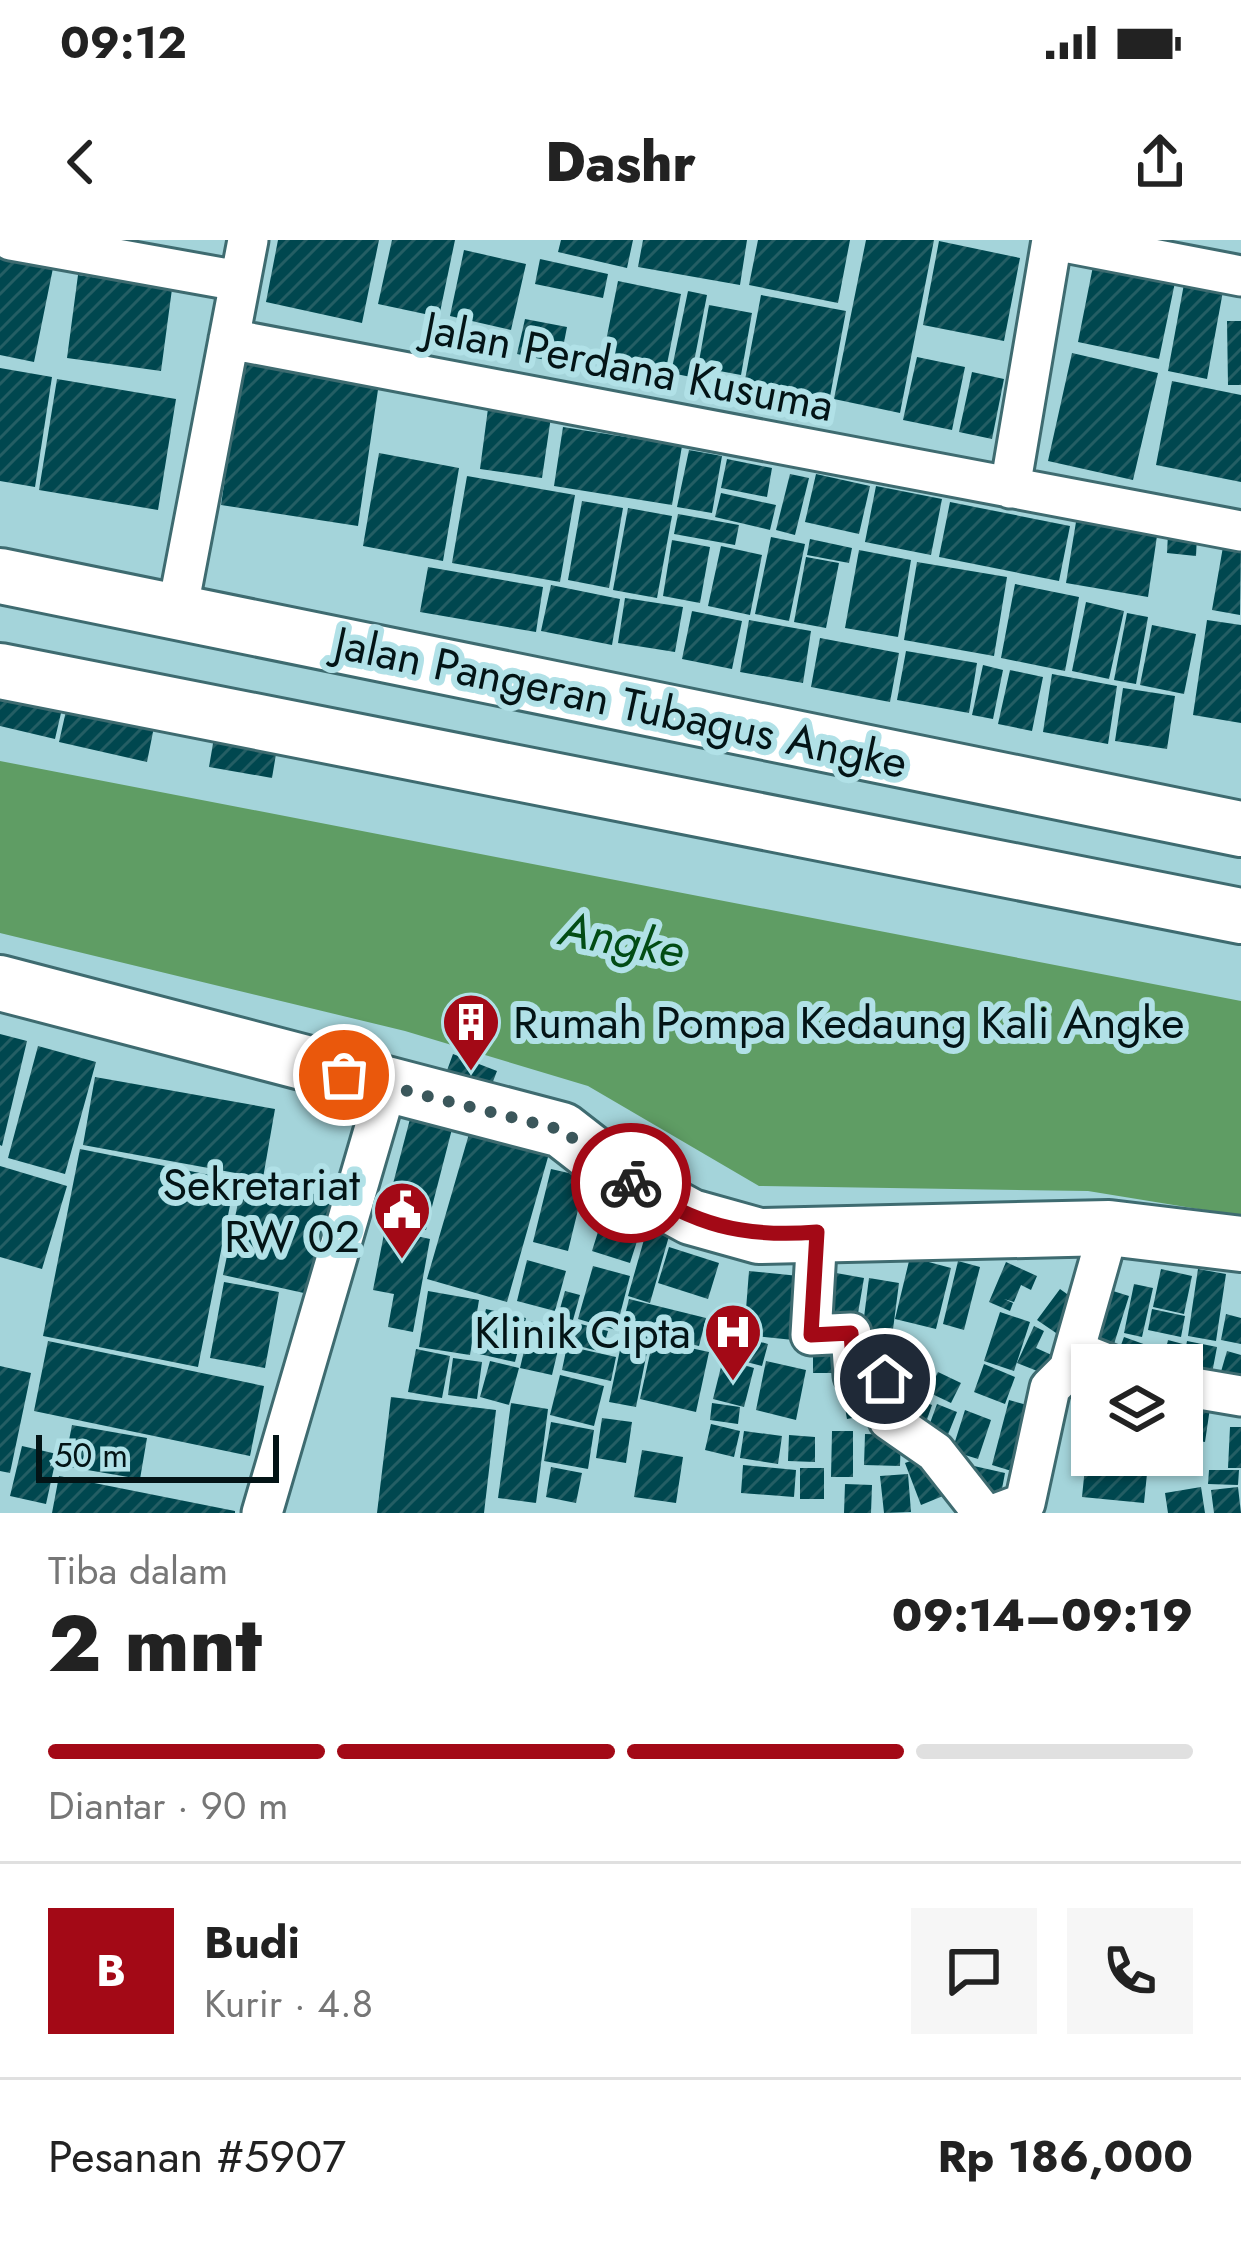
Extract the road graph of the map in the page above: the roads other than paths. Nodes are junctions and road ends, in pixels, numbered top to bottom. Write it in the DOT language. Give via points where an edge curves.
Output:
graph roads {
  1 [pos="10,240"];
  2 [pos="248,240"];
  3 [pos="1053,240"];
  4 [pos="1241,276"];
  5 [pos="239,280"];
  6 [pos="230,339"];
  7 [pos="1010,488"];
  8 [pos="1241,531"];
  9 [pos="0,576"];
  10 [pos="176,612"];
  11 [pos="0,671"];
  12 [pos="1241,829"];
  13 [pos="1241,916"];
  14 [pos="0,983"];
  15 [pos="387,1086"];
  16 [pos="1109,1228"];
  17 [pos="817,1232"];
  18 [pos="1241,1244"];
  19 [pos="1094,1344"];
  20 [pos="1071,1371"];
  21 [pos="1203,1390"];
  22 [pos="1241,1396"];
  23 [pos="262,1513"];
  24 [pos="983,1513"];
  25 [pos="998,1513"];
  1 -- 5 [label="street"];
  2 -- 5 [label="street"];
  3 -- 4 [label="street"];
  3 -- 7 [label="street"];
  5 -- 6 [label="street"];
  6 -- 7 [label="street, Jalan Perdana Kusuma"];
  6 -- 10 [label="street"];
  7 -- 8 [label="street, Jalan Perdana Kusuma"];
  9 -- 10 [label="main road, Jalan Pangeran Tubagus Angke"];
  10 -- 12 [label="main road, Jalan Pangeran Tubagus Angke"];
  11 -- 13 [label="main road, Jalan Pangeran Tubagus Angke"];
  14 -- 15 [label="main road"];
  15 -- 17 [label="main road" via="562,1130 634,1186 691,1217 758,1236"];
  15 -- 23 [label="street"];
  16 -- 17 [label="main road"];
  16 -- 18 [label="main road"];
  16 -- 19 [label="street"];
  17 -- 24 [label="street" via="811,1335 851,1333 854,1376 885,1379 889,1420 935,1452"];
  20 -- 25 [label="street" via="1050,1388 1025,1503"];
  21 -- 22 [label="street"];
}
